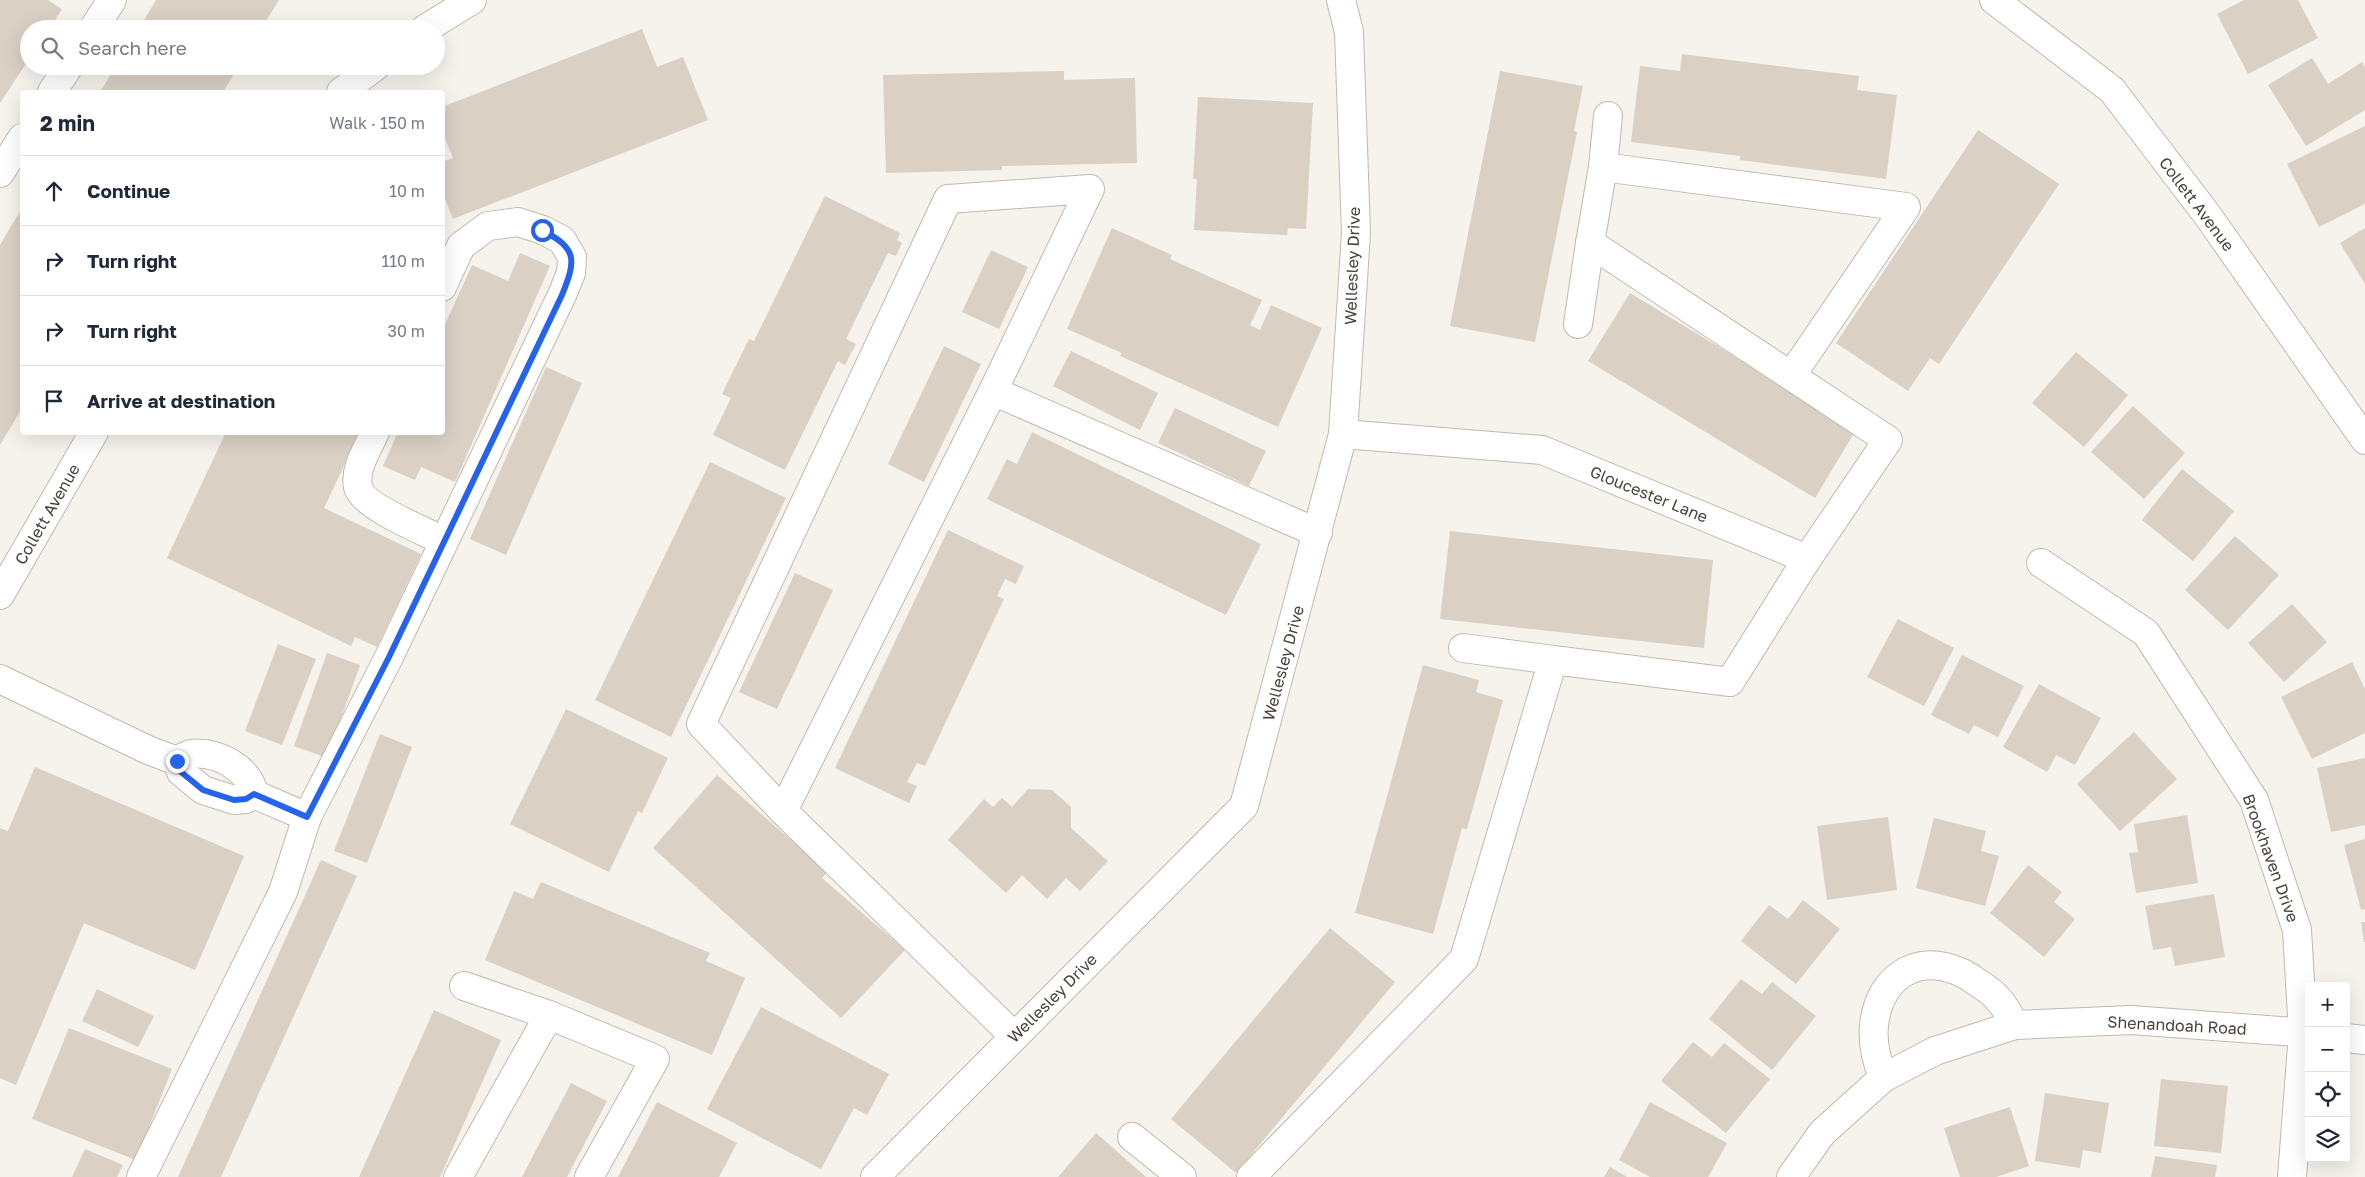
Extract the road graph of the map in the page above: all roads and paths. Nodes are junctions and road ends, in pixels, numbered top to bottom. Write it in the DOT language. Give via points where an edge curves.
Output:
graph roads {
  1 [pos="112,0"];
  2 [pos="472,0"];
  3 [pos="1341,0"];
  4 [pos="1994,0"];
  5 [pos="99,20"];
  6 [pos="440,20"];
  7 [pos="63,75"];
  8 [pos="364,75"];
  9 [pos="53,90"];
  10 [pos="344,90"];
  11 [pos="1608,116"];
  12 [pos="20,141"];
  13 [pos="1603,168"];
  14 [pos="0,173"];
  15 [pos="1590,243"];
  16 [pos="445,281"];
  17 [pos="1578,324"];
  18 [pos="1791,376"];
  19 [pos="993,391"];
  20 [pos="1343,434"];
  21 [pos="92,435"];
  22 [pos="374,435"];
  23 [pos="2365,440"];
  24 [pos="1318,533"];
  25 [pos="444,541"];
  26 [pos="1807,559"];
  27 [pos="2041,563"];
  28 [pos="0,595"];
  29 [pos="1463,648"];
  30 [pos="1553,660"];
  31 [pos="0,679"];
  32 [pos="783,811"];
  33 [pos="307,817"];
  34 [pos="464,986"];
  35 [pos="549,1015"];
  36 [pos="2015,1025"];
  37 [pos="2305,1027"];
  38 [pos="2305,1033"];
  39 [pos="1014,1036"];
  40 [pos="2350,1038"];
  41 [pos="2365,1040"];
  42 [pos="2305,1043"];
  43 [pos="1883,1078"];
  44 [pos="1132,1137"];
  45 [pos="141,1177"];
  46 [pos="458,1177"];
  47 [pos="589,1177"];
  48 [pos="875,1177"];
  49 [pos="1182,1177"];
  50 [pos="1251,1177"];
  51 [pos="1791,1177"];
  52 [pos="2292,1177"];
  1 -- 5 [label="street"];
  2 -- 6 [label="street"];
  3 -- 20 [label="street, Wellesley Drive" via="1349,32 1356,233"];
  4 -- 23 [label="street, Collett Avenue" via="2112,90 2208,216"];
  7 -- 9 [label="street"];
  8 -- 10 [label="street"];
  11 -- 13 [label="street"];
  12 -- 14 [label="street"];
  13 -- 15 [label="street"];
  13 -- 18 [label="street" via="1906,207"];
  15 -- 17 [label="street"];
  15 -- 18 [label="street"];
  16 -- 25 [label="street" via="461,246 488,226 518,222 542,230 562,240 572,257 562,295"];
  18 -- 26 [label="street" via="1888,440"];
  19 -- 24 [label="street"];
  19 -- 32 [label="street"];
  19 -- 32 [label="street" via="1090,189 948,199 701,724"];
  20 -- 24 [label="street, Wellesley Drive"];
  20 -- 26 [label="street, Gloucester Lane" via="1542,450"];
  21 -- 28 [label="street, Collett Avenue"];
  22 -- 25 [label="street" via="358,469 358,488 369,504"];
  24 -- 39 [label="street, Wellesley Drive" via="1244,806"];
  25 -- 33 [label="street"];
  26 -- 30 [label="street" via="1730,682"];
  27 -- 37 [label="street, Brookhaven Drive" via="2146,634 2254,800 2297,930"];
  29 -- 30 [label="street"];
  30 -- 50 [label="street" via="1464,959"];
  31 -- 33 [label="street" via="177,761 181,772 203,790 234,800 254,794"];
  32 -- 39 [label="street"];
  33 -- 45 [label="street" via="283,892"];
  34 -- 35 [label="street"];
  35 -- 46 [label="street"];
  35 -- 47 [label="street" via="655,1060"];
  36 -- 38 [label="street, Shenandoah Road" via="2131,1020"];
  36 -- 43 [label="street, Shenandoah Road" via="1935,1051"];
  36 -- 43 [label="street" via="1999,999 1960,971 1936,964 1914,968 1895,978 1887,987 1877,1013 1874,1038"];
  39 -- 48 [label="street, Wellesley Drive"];
  40 -- 41 [label="street"];
  42 -- 52 [label="street, Brookhaven Drive"];
  43 -- 51 [label="street, Shenandoah Road" via="1822,1133"];
  44 -- 49 [label="street"];
}
